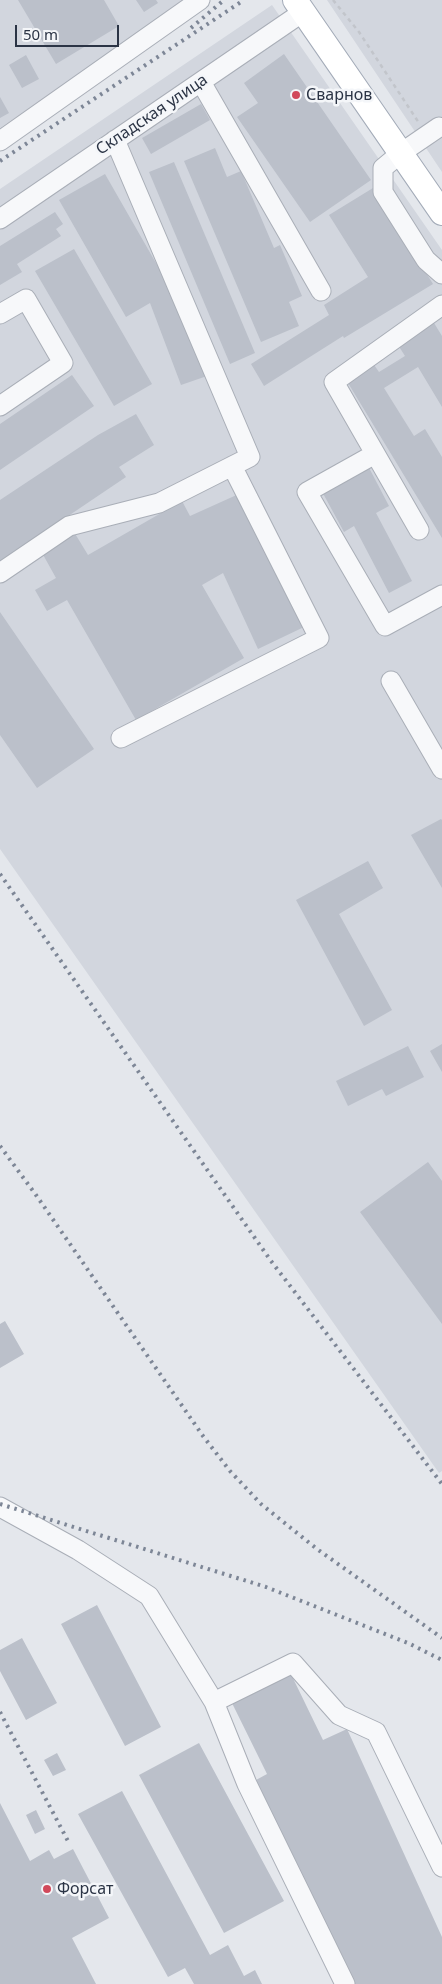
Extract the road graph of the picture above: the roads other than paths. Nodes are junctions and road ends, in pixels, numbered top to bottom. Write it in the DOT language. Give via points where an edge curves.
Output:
graph roads {
  1 [pos="200,0"];
  2 [pos="299,6"];
  3 [pos="201,82"];
  4 [pos="433,131"];
  5 [pos="116,140"];
  6 [pos="0,141"];
  7 [pos="400,153"];
  8 [pos="442,213"];
  9 [pos="0,219"];
  10 [pos="442,274"];
  11 [pos="321,291"];
  12 [pos="440,310"];
  13 [pos="0,314"];
  14 [pos="0,406"];
  15 [pos="376,454"];
  16 [pos="232,466"];
  17 [pos="419,530"];
  18 [pos="0,573"];
  19 [pos="442,595"];
  20 [pos="391,681"];
  21 [pos="122,738"];
  22 [pos="442,769"];
  23 [pos="0,1507"];
  24 [pos="214,1702"];
  25 [pos="442,1867"];
  26 [pos="345,1984"];
  1 -- 6 [label="lane"];
  2 -- 3 [label="lane, Складская улица"];
  2 -- 7 [label="main road"];
  3 -- 5 [label="lane, Складская улица"];
  3 -- 11 [label="lane"];
  4 -- 7 [label="lane"];
  5 -- 9 [label="lane, Складская улица"];
  5 -- 16 [label="lane" via="250,457"];
  7 -- 8 [label="main road"];
  7 -- 10 [label="lane" via="383,168 383,192 426,260"];
  12 -- 15 [label="lane" via="334,382"];
  13 -- 14 [label="lane" via="26,299 63,363"];
  15 -- 17 [label="lane"];
  15 -- 19 [label="lane" via="307,492 385,626"];
  16 -- 18 [label="lane" via="159,503 69,526"];
  16 -- 21 [label="lane" via="319,638"];
  20 -- 22 [label="lane"];
  23 -- 24 [label="lane" via="78,1550 148,1596"];
  24 -- 25 [label="lane" via="293,1663 339,1715 376,1732"];
  24 -- 26 [label="lane" via="247,1784"];
}
